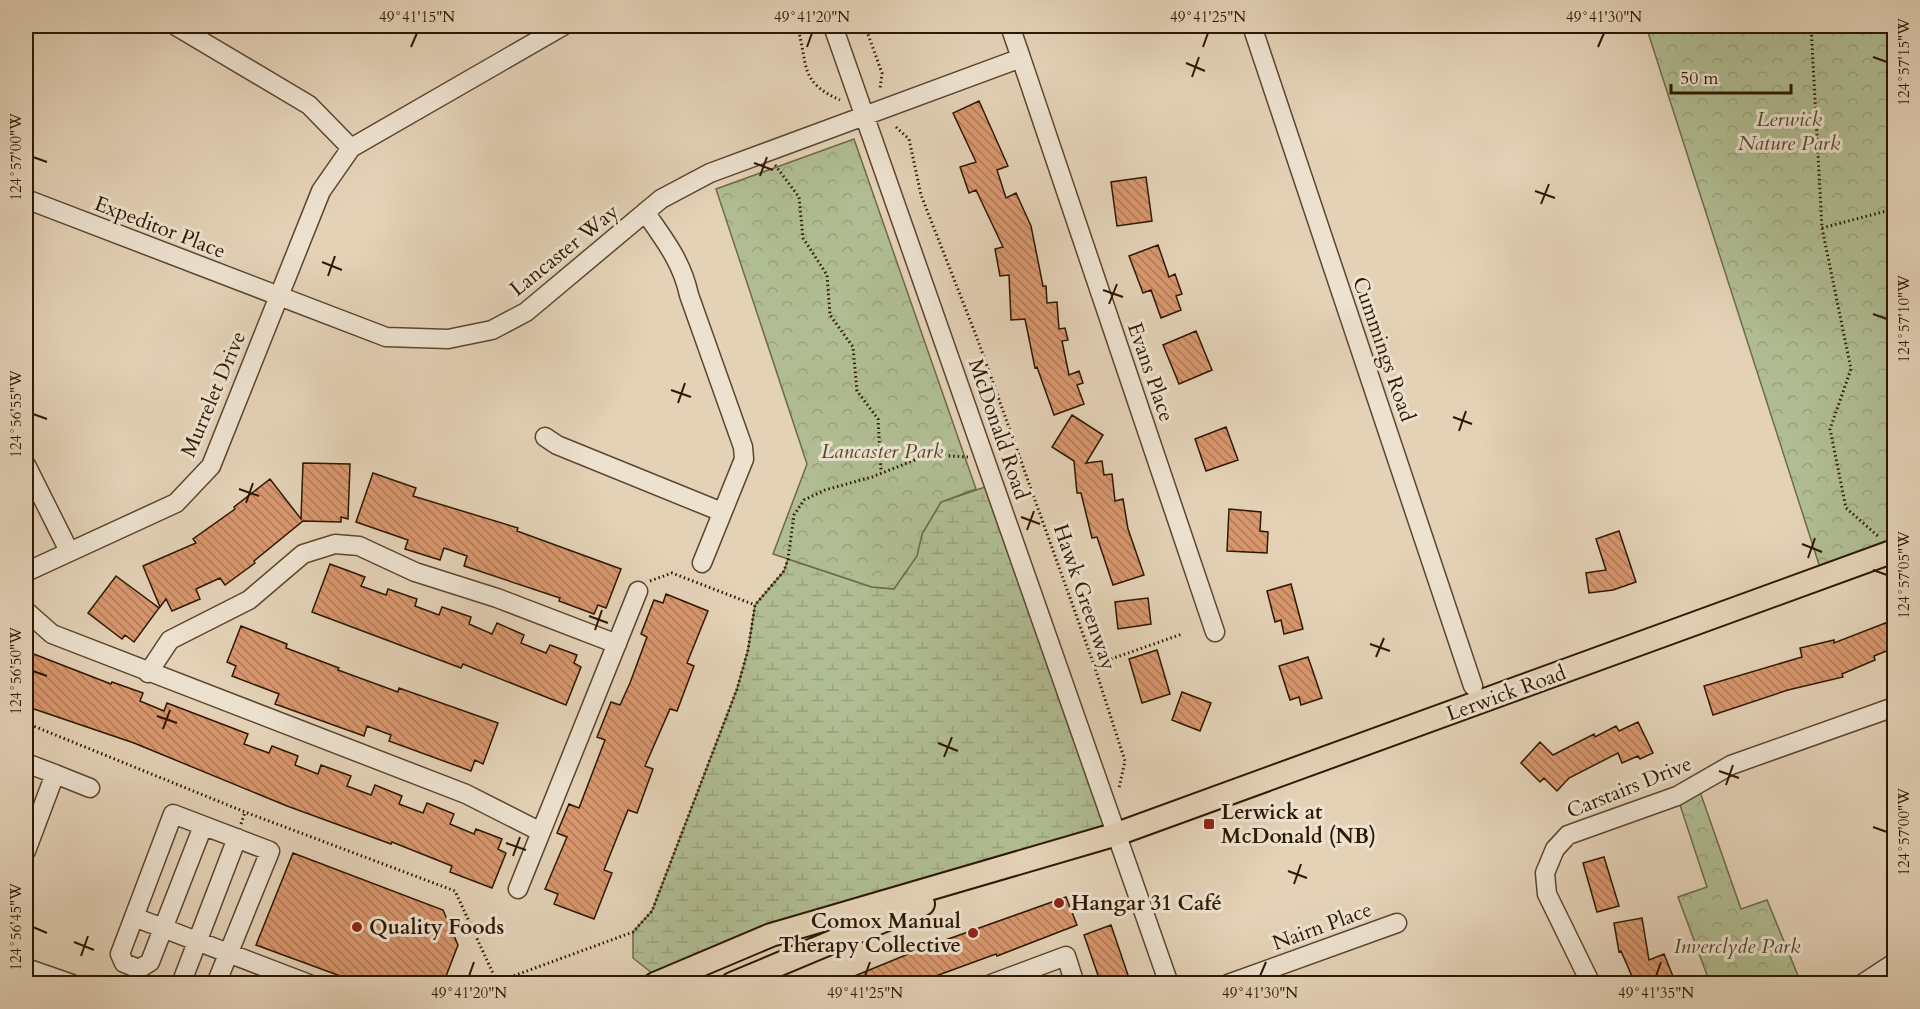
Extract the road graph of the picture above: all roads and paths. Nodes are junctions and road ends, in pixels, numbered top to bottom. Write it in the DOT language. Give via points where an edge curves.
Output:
graph roads {
  1 [pos="563,26"];
  2 [pos="797,26"];
  3 [pos="833,26"];
  4 [pos="866,26"];
  5 [pos="1010,26"];
  6 [pos="1252,26"];
  7 [pos="1811,26"];
  8 [pos="184,27"];
  9 [pos="1021,58"];
  10 [pos="880,89"];
  11 [pos="840,100"];
  12 [pos="866,116"];
  13 [pos="896,127"];
  14 [pos="351,148"];
  15 [pos="774,161"];
  16 [pos="26,199"];
  17 [pos="1894,209"];
  18 [pos="645,212"];
  19 [pos="1822,228"];
  20 [pos="279,296"];
  21 [pos="545,437"];
  22 [pos="984,455"];
  23 [pos="26,465"];
  24 [pos="881,471"];
  25 [pos="723,512"];
  26 [pos="1890,547"];
  27 [pos="69,551"];
  28 [pos="702,563"];
  29 [pos="26,572"];
  30 [pos="638,591"];
  31 [pos="755,606"];
  32 [pos="26,611"];
  33 [pos="1215,632"];
  34 [pos="1182,634"];
  35 [pos="617,644"];
  36 [pos="1094,664"];
  37 [pos="148,673"];
  38 [pos="1473,686"];
  39 [pos="1894,707"];
  40 [pos="26,723"];
  41 [pos="26,763"];
  42 [pos="55,774"];
  43 [pos="90,788"];
  44 [pos="1118,796"];
  45 [pos="203,826"];
  46 [pos="541,832"];
  47 [pos="1117,834"];
  48 [pos="237,838"];
  49 [pos="26,851"];
  50 [pos="1015,864"];
  51 [pos="518,889"];
  52 [pos="134,917"];
  53 [pos="1397,924"];
  54 [pos="163,928"];
  55 [pos="197,941"];
  56 [pos="228,952"];
  57 [pos="1894,963"];
  58 [pos="26,968"];
  59 [pos="303,983"];
  60 [pos="497,983"];
  61 [pos="72,984"];
  62 [pos="181,984"];
  63 [pos="216,984"];
  64 [pos="655,984"];
  65 [pos="732,984"];
  66 [pos="991,984"];
  67 [pos="1075,984"];
  68 [pos="1169,984"];
  69 [pos="1228,984"];
  70 [pos="1591,984"];
  71 [pos="1862,984"];
  1 -- 14 [label="street"];
  2 -- 11 [label="path" via="806,72 823,93"];
  3 -- 12 [label="street, McDonald Road"];
  4 -- 10 [label="path" via="882,73"];
  5 -- 9 [label="street, Evans Place"];
  6 -- 38 [label="street, Cummings Road"];
  7 -- 19 [label="path"];
  8 -- 14 [label="street" via="309,105"];
  9 -- 12 [label="street, Lancaster Way"];
  9 -- 33 [label="street, Evans Place"];
  12 -- 18 [label="street, Lancaster Way" via="710,173"];
  12 -- 22 [label="street, McDonald Road"];
  13 -- 36 [label="path, Hawk Greenway" via="909,139 921,195 977,338"];
  14 -- 20 [label="street, Murrelet Drive" via="321,191"];
  15 -- 24 [label="path" via="800,197 803,238 827,275 830,315 853,347 857,391 878,419"];
  16 -- 20 [label="street, Expeditor Place"];
  17 -- 19 [label="path"];
  18 -- 20 [label="street, Lancaster Way" via="526,312 492,330 448,339 386,337"];
  18 -- 25 [label="street" via="686,276 689,295 743,447 744,459"];
  19 -- 26 [label="path" via="1851,369 1830,429 1845,508"];
  20 -- 27 [label="street, Murrelet Drive" via="211,466 176,502"];
  21 -- 25 [label="street"];
  22 -- 24 [label="path" via="959,458 936,454"];
  22 -- 47 [label="street, McDonald Road"];
  23 -- 27 [label="street"];
  24 -- 31 [label="path" via="804,500 794,515 784,571"];
  25 -- 28 [label="street"];
  26 -- 47 [label="main road, Lerwick Road"];
  27 -- 29 [label="street, Murrelet Drive"];
  30 -- 31 [label="path" via="652,579 672,573"];
  30 -- 35 [label="street"];
  31 -- 60 [label="path" via="737,689 652,911 633,932 617,940"];
  32 -- 37 [label="street" via="52,634"];
  34 -- 36 [label="path"];
  35 -- 37 [label="street" via="497,598 415,572 359,546 335,543 303,554 249,600 170,640"];
  35 -- 46 [label="street"];
  36 -- 44 [label="path, Hawk Greenway" via="1125,761"];
  37 -- 46 [label="street" via="466,794"];
  39 -- 70 [label="street, Carstairs Drive" via="1731,765 1677,796 1568,835 1555,849 1545,873 1547,894"];
  40 -- 60 [label="path" via="245,812 455,891"];
  41 -- 42 [label="street"];
  42 -- 43 [label="street"];
  42 -- 49 [label="street"];
  45 -- 48 [label="street"];
  45 -- 52 [label="street" via="173,814"];
  45 -- 54 [label="street"];
  46 -- 51 [label="street"];
  47 -- 50 [label="main road, Lerwick Road"];
  47 -- 68 [label="street, McDonald Road"];
  48 -- 55 [label="street"];
  48 -- 56 [label="street" via="270,851"];
  50 -- 64 [label="main road" via="771,935"];
  50 -- 65 [label="main road"];
  52 -- 54 [label="street"];
  52 -- 54 [label="street" via="120,954 130,967 139,969 150,962"];
  53 -- 69 [label="street, Nairn Place"];
  54 -- 55 [label="street"];
  55 -- 56 [label="street"];
  55 -- 62 [label="street"];
  56 -- 59 [label="street"];
  56 -- 63 [label="street"];
  57 -- 71 [label="street"];
  58 -- 61 [label="street"];
  66 -- 67 [label="street" via="1066,956"];
}
